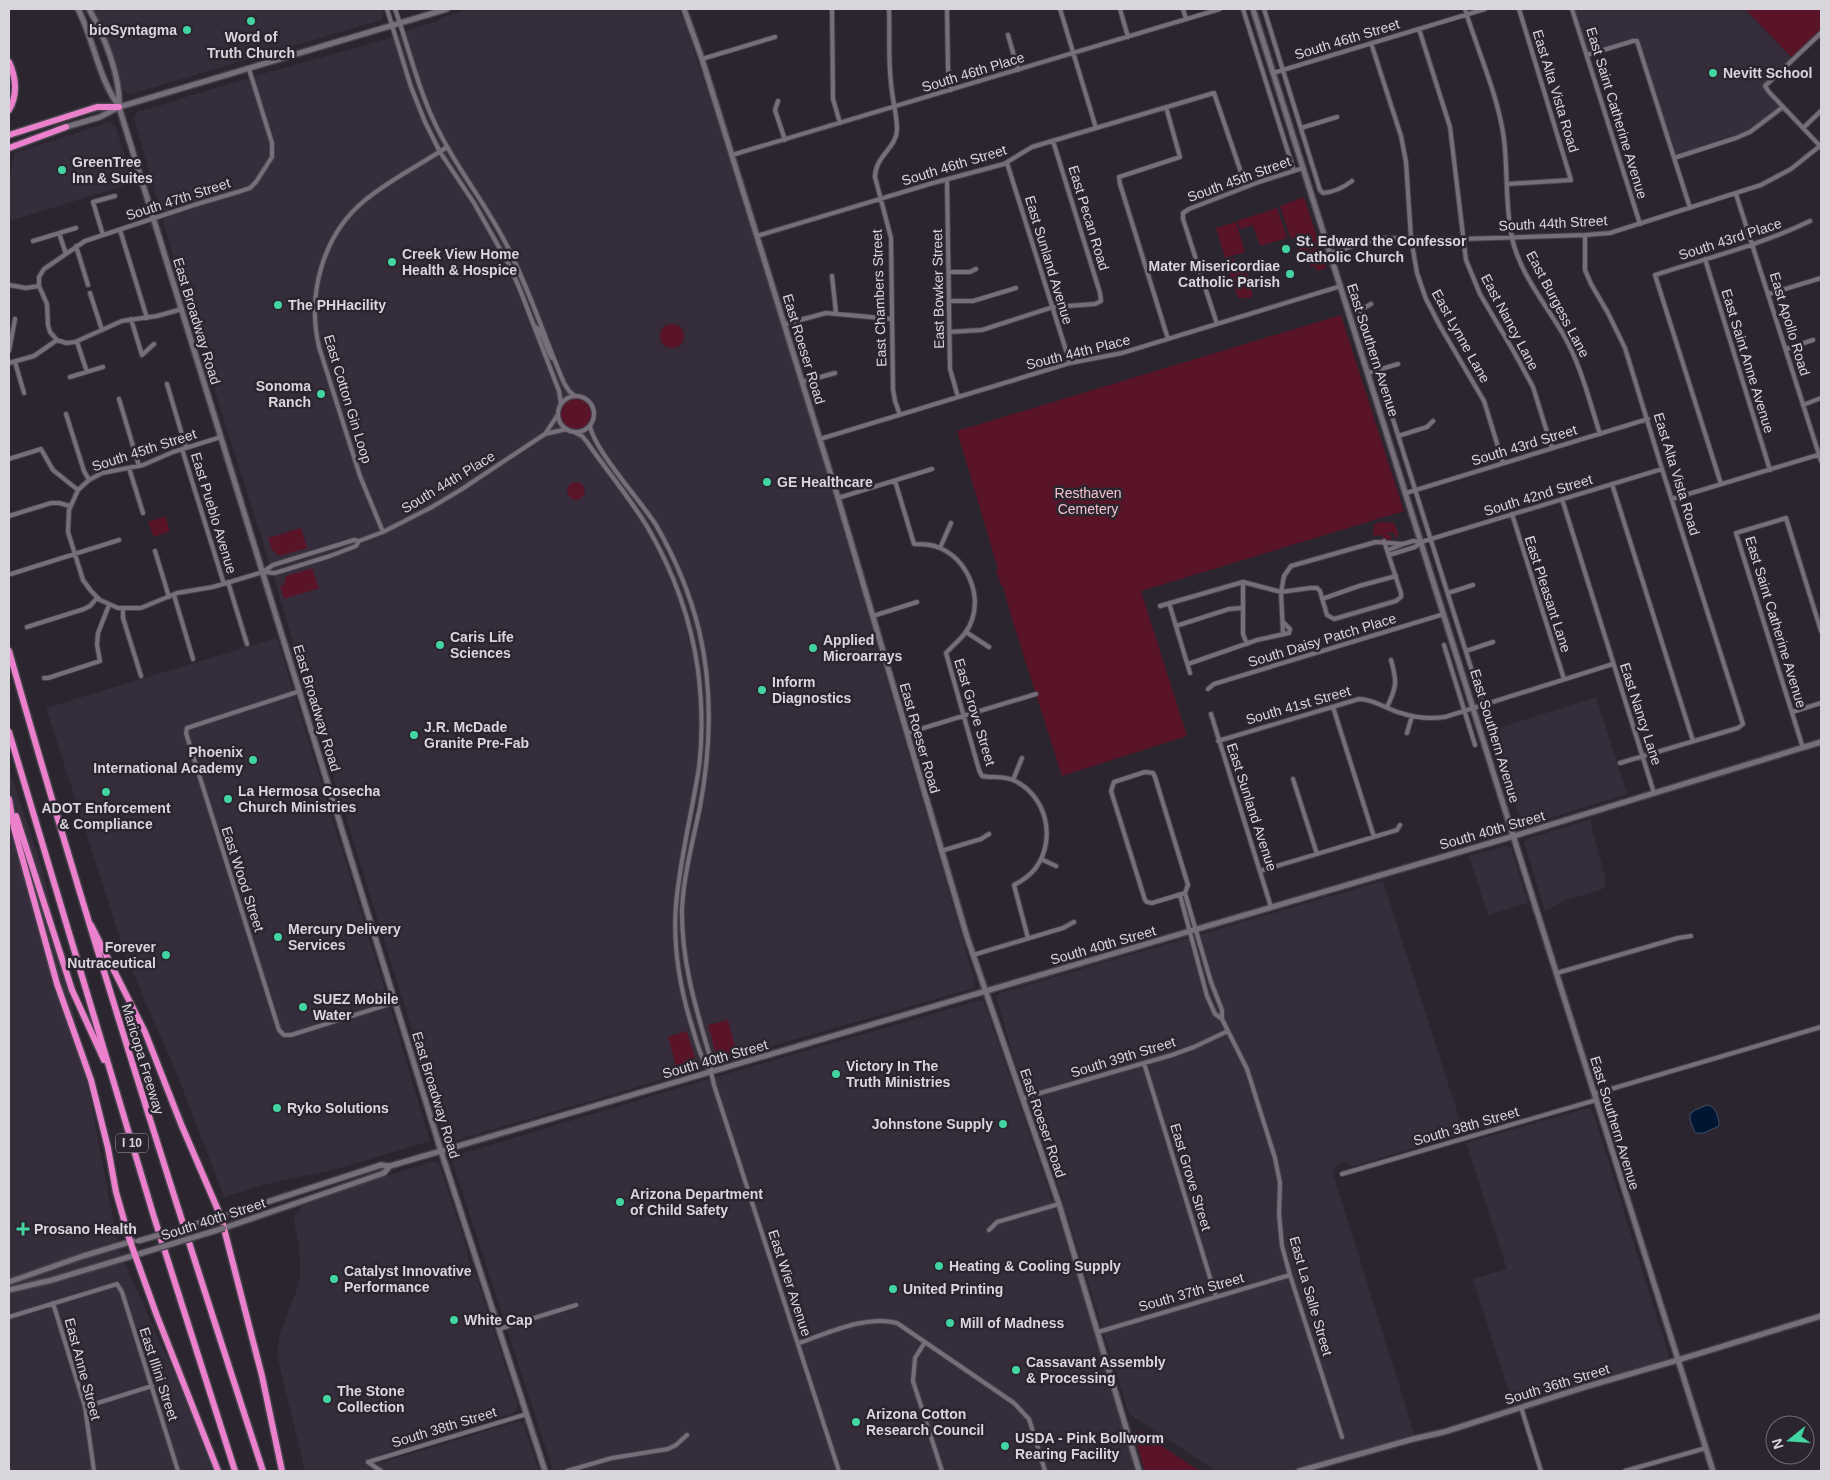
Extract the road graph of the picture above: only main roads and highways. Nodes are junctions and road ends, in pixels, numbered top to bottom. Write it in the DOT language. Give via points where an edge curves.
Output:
graph roads {
  1 [pos="78,9"];
  2 [pos="89,9"];
  3 [pos="447,9"];
  4 [pos="684,9"];
  5 [pos="1253,9"];
  6 [pos="9,62"];
  7 [pos="120,107"];
  8 [pos="9,110"];
  9 [pos="66,127"];
  10 [pos="9,135"];
  11 [pos="9,148"];
  12 [pos="9,651"];
  13 [pos="9,732"];
  14 [pos="1821,742"];
  15 [pos="9,794"];
  16 [pos="9,799"];
  17 [pos="1514,836"];
  18 [pos="87,920"];
  19 [pos="986,991"];
  20 [pos="116,1091"];
  21 [pos="441,1151"];
  22 [pos="390,1166"];
  23 [pos="221,1217"];
  24 [pos="224,1228"];
  25 [pos="130,1242"];
  26 [pos="139,1254"];
  27 [pos="9,1282"];
  28 [pos="9,1290"];
  29 [pos="1821,1316"];
  30 [pos="1678,1360"];
  31 [pos="218,1471"];
  32 [pos="236,1471"];
  33 [pos="263,1471"];
  34 [pos="282,1471"];
  35 [pos="545,1471"];
  36 [pos="1139,1471"];
  37 [pos="1299,1471"];
  38 [pos="1713,1471"];
  1 -- 7 [label="main road" via="110,94"];
  2 -- 7 [label="main road, East Broadway Road" via="116,77"];
  3 -- 7 [label="main road"];
  4 -- 19 [label="main road, East Roeser Road" via="803,382 941,851"];
  5 -- 17 [label="main road, East Southern Avenue"];
  6 -- 8 [label="highway" via="14,73 15,93"];
  7 -- 9 [label="main road"];
  7 -- 10 [label="highway" via="97,107"];
  7 -- 21 [label="main road, East Broadway Road"];
  9 -- 11 [label="highway"];
  12 -- 18 [label="highway, Maricopa Freeway / I 10"];
  13 -- 20 [label="highway, I 10"];
  14 -- 17 [label="main road, South 40th Street"];
  15 -- 20 [label="highway" via="72,990"];
  16 -- 25 [label="highway" via="57,984 90,1080"];
  17 -- 19 [label="main road, South 40th Street"];
  17 -- 30 [label="main road, East Southern Avenue"];
  18 -- 23 [label="highway" via="95,930 103,952 145,1032"];
  18 -- 33 [label="highway, Maricopa Freeway / I 10"];
  19 -- 21 [label="main road, South 40th Street"];
  19 -- 36 [label="main road, East Roeser Road" via="1059,1204"];
  20 -- 32 [label="highway, I 10"];
  21 -- 22 [label="main road, South 40th Street"];
  21 -- 35 [label="main road, East Broadway Road"];
  22 -- 23 [label="main road, South 40th Street" via="381,1165"];
  22 -- 24 [label="main road, South 40th Street" via="384,1173"];
  23 -- 24 [label="highway"];
  23 -- 25 [label="main road, South 40th Street, bridge"];
  24 -- 26 [label="main road, South 40th Street, bridge"];
  24 -- 34 [label="highway"];
  25 -- 26 [label="highway"];
  25 -- 27 [label="main road, South 40th Street"];
  26 -- 28 [label="main road, South 40th Street"];
  26 -- 31 [label="highway" via="159,1321"];
  29 -- 30 [label="main road, South 36th Street"];
  30 -- 37 [label="main road, South 36th Street" via="1444,1432"];
  30 -- 38 [label="main road, East Southern Avenue"];
}
